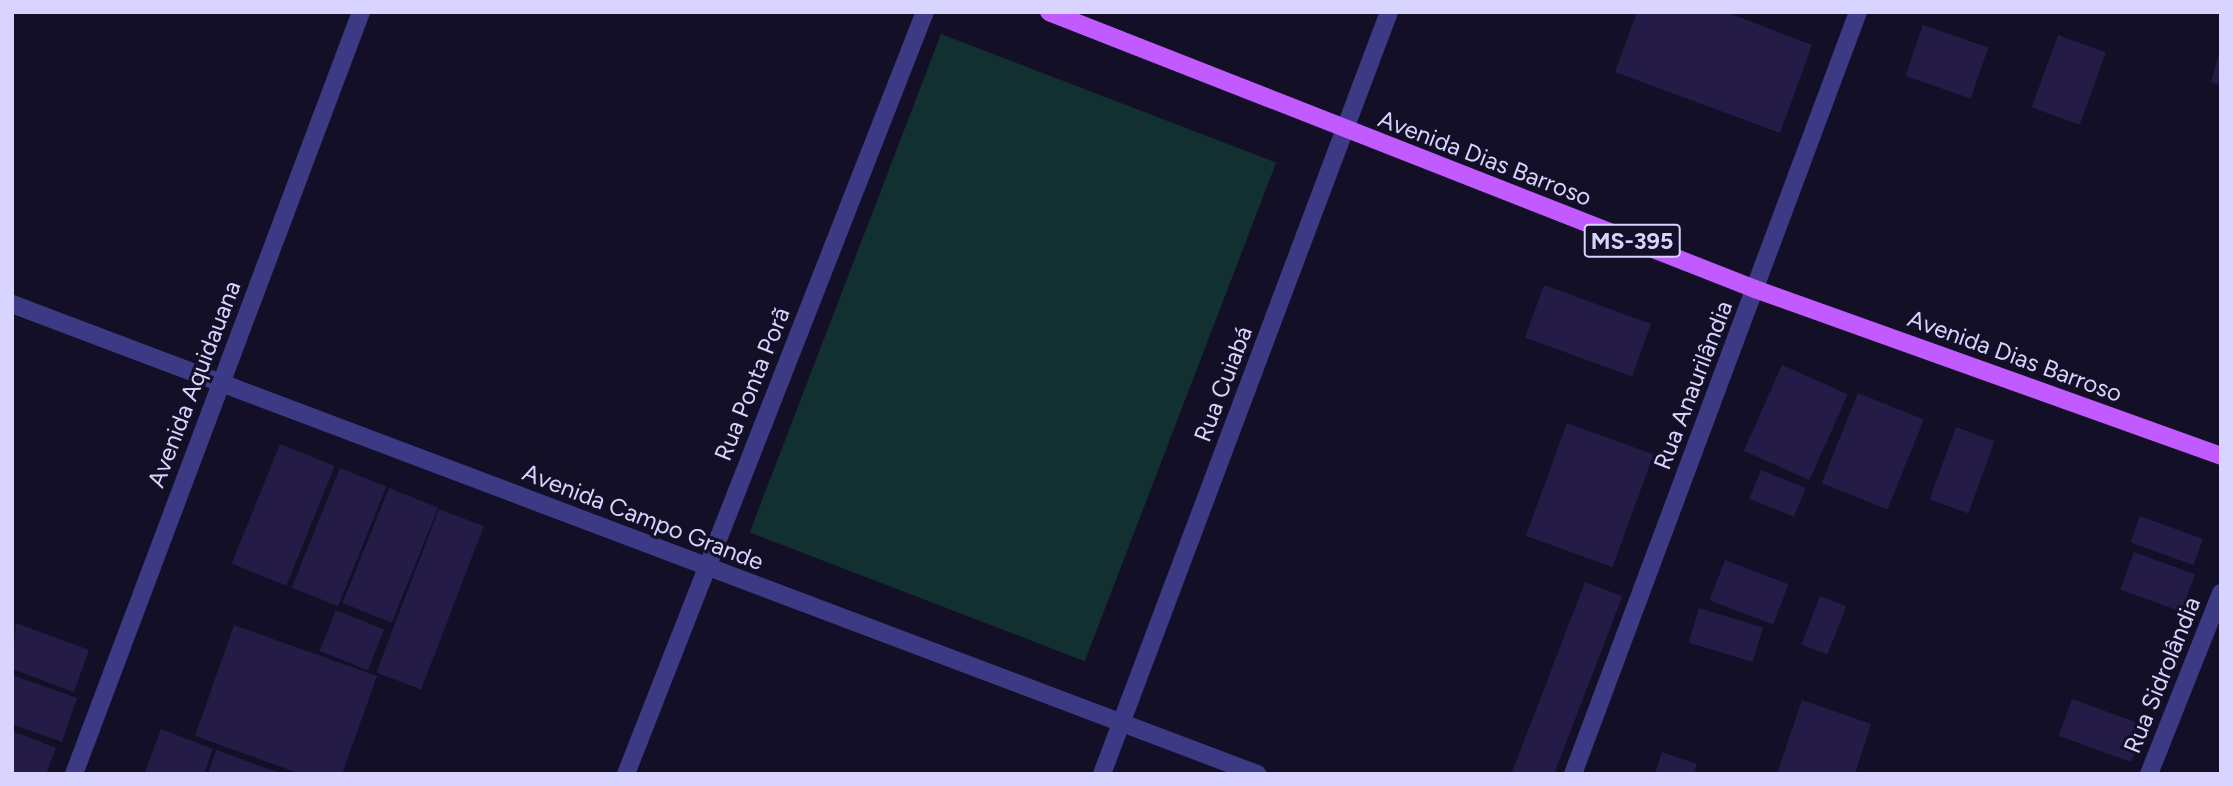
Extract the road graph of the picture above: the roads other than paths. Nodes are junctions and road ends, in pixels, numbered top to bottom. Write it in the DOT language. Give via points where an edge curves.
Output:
graph roads {
  1 [pos="361,12"];
  2 [pos="925,12"];
  3 [pos="1049,12"];
  4 [pos="1389,12"];
  5 [pos="1858,12"];
  6 [pos="1346,130"];
  7 [pos="1755,289"];
  8 [pos="12,304"];
  9 [pos="220,384"];
  10 [pos="2221,456"];
  11 [pos="706,567"];
  12 [pos="2221,593"];
  13 [pos="1121,722"];
  14 [pos="74,774"];
  15 [pos="626,774"];
  16 [pos="1102,774"];
  17 [pos="1257,774"];
  18 [pos="1573,774"];
  19 [pos="2149,774"];
  1 -- 9 [label="street, Avenida Aquidauana"];
  2 -- 11 [label="street, Rua Ponta Porã"];
  3 -- 6 [label="main road, Avenida Dias Barroso / MS-395"];
  4 -- 6 [label="street, Rua Cuiabá"];
  5 -- 7 [label="street, Rua Anaurilândia"];
  6 -- 7 [label="main road, Avenida Dias Barroso / MS-395"];
  6 -- 13 [label="street, Rua Cuiabá"];
  7 -- 10 [label="main road, Avenida Dias Barroso / MS-395"];
  7 -- 18 [label="street, Rua Anaurilândia"];
  8 -- 9 [label="street, Avenida Campo Grande"];
  9 -- 11 [label="street, Avenida Campo Grande"];
  9 -- 14 [label="street, Avenida Aquidauana"];
  11 -- 13 [label="street, Avenida Campo Grande"];
  11 -- 15 [label="street, Rua Ponta Porã"];
  12 -- 19 [label="street, Rua Sidrolândia"];
  13 -- 16 [label="street, Rua Cuiabá"];
  13 -- 17 [label="street, Avenida Campo Grande"];
}
